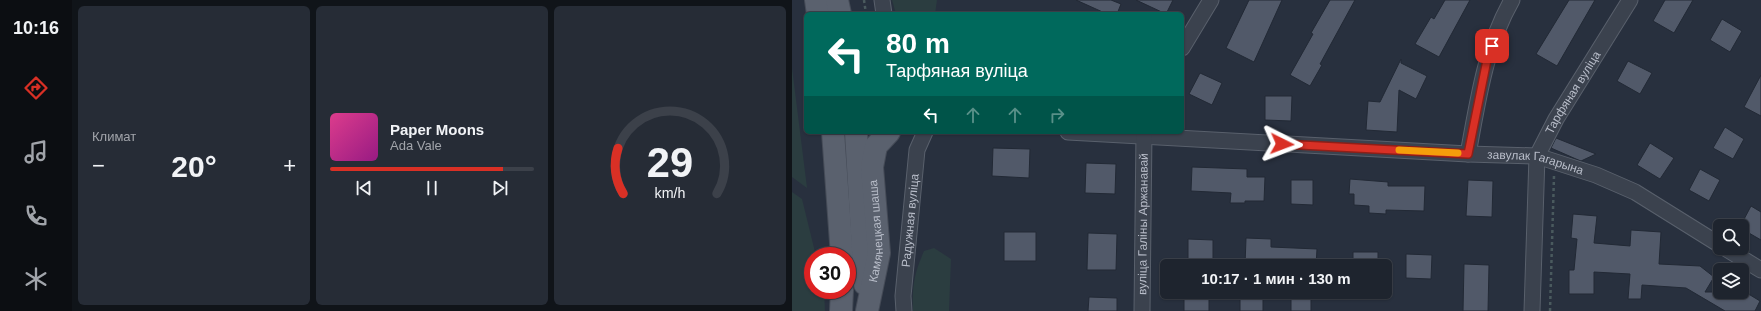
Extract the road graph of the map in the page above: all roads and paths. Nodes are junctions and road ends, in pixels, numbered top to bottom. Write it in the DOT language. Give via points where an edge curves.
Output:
graph roads {
  1 [pos="816,0"];
  2 [pos="837,0"];
  3 [pos="851,0"];
  4 [pos="864,0"];
  5 [pos="882,0"];
  6 [pos="1211,0"];
  7 [pos="1512,0"];
  8 [pos="1630,0"];
  9 [pos="818,12"];
  10 [pos="840,12"];
  11 [pos="854,12"];
  12 [pos="866,12"];
  13 [pos="884,12"];
  14 [pos="1184,45"];
  15 [pos="833,134"];
  16 [pos="856,134"];
  17 [pos="887,134"];
  18 [pos="923,134"];
  19 [pos="1119,134"];
  20 [pos="1144,135"];
  21 [pos="1468,154"];
  22 [pos="1537,156"];
  23 [pos="1554,161"];
  24 [pos="1713,241"];
  25 [pos="841,247"];
  26 [pos="1736,255"];
  27 [pos="1761,270"];
  28 [pos="842,299"];
  29 [pos="841,311"];
  30 [pos="866,311"];
  31 [pos="904,311"];
  32 [pos="1142,311"];
  33 [pos="1532,311"];
  34 [pos="1550,311"];
  1 -- 9 [label="main road"];
  2 -- 10 [label="main road"];
  3 -- 11 [label="main road"];
  4 -- 12 [label="path"];
  5 -- 13 [label="street"];
  6 -- 14 [label="street"];
  7 -- 21 [label="street" via="1502,17 1487,60"];
  8 -- 22 [label="street, Тарфяная вуліца" via="1556,119"];
  15 -- 25 [label="main road"];
  16 -- 30 [label="main road"];
  17 -- 30 [label="main road, Камянецкая шаша" via="876,146 872,167 879,253"];
  18 -- 31 [label="street, Радужная вуліца" via="917,150"];
  19 -- 20 [label="street, завулак Гагарына"];
  20 -- 21 [label="street, завулак Гагарына"];
  20 -- 32 [label="street, вуліца Галіны Аржанавай"];
  21 -- 22 [label="street, завулак Гагарына"];
  22 -- 23 [label="street, завулак Гагарына"];
  22 -- 33 [label="street, Тарфяная вуліца"];
  23 -- 24 [label="street, завулак Гагарына" via="1635,192"];
  23 -- 34 [label="path"];
  26 -- 27 [label="street"];
  28 -- 29 [label="main road"];
}
